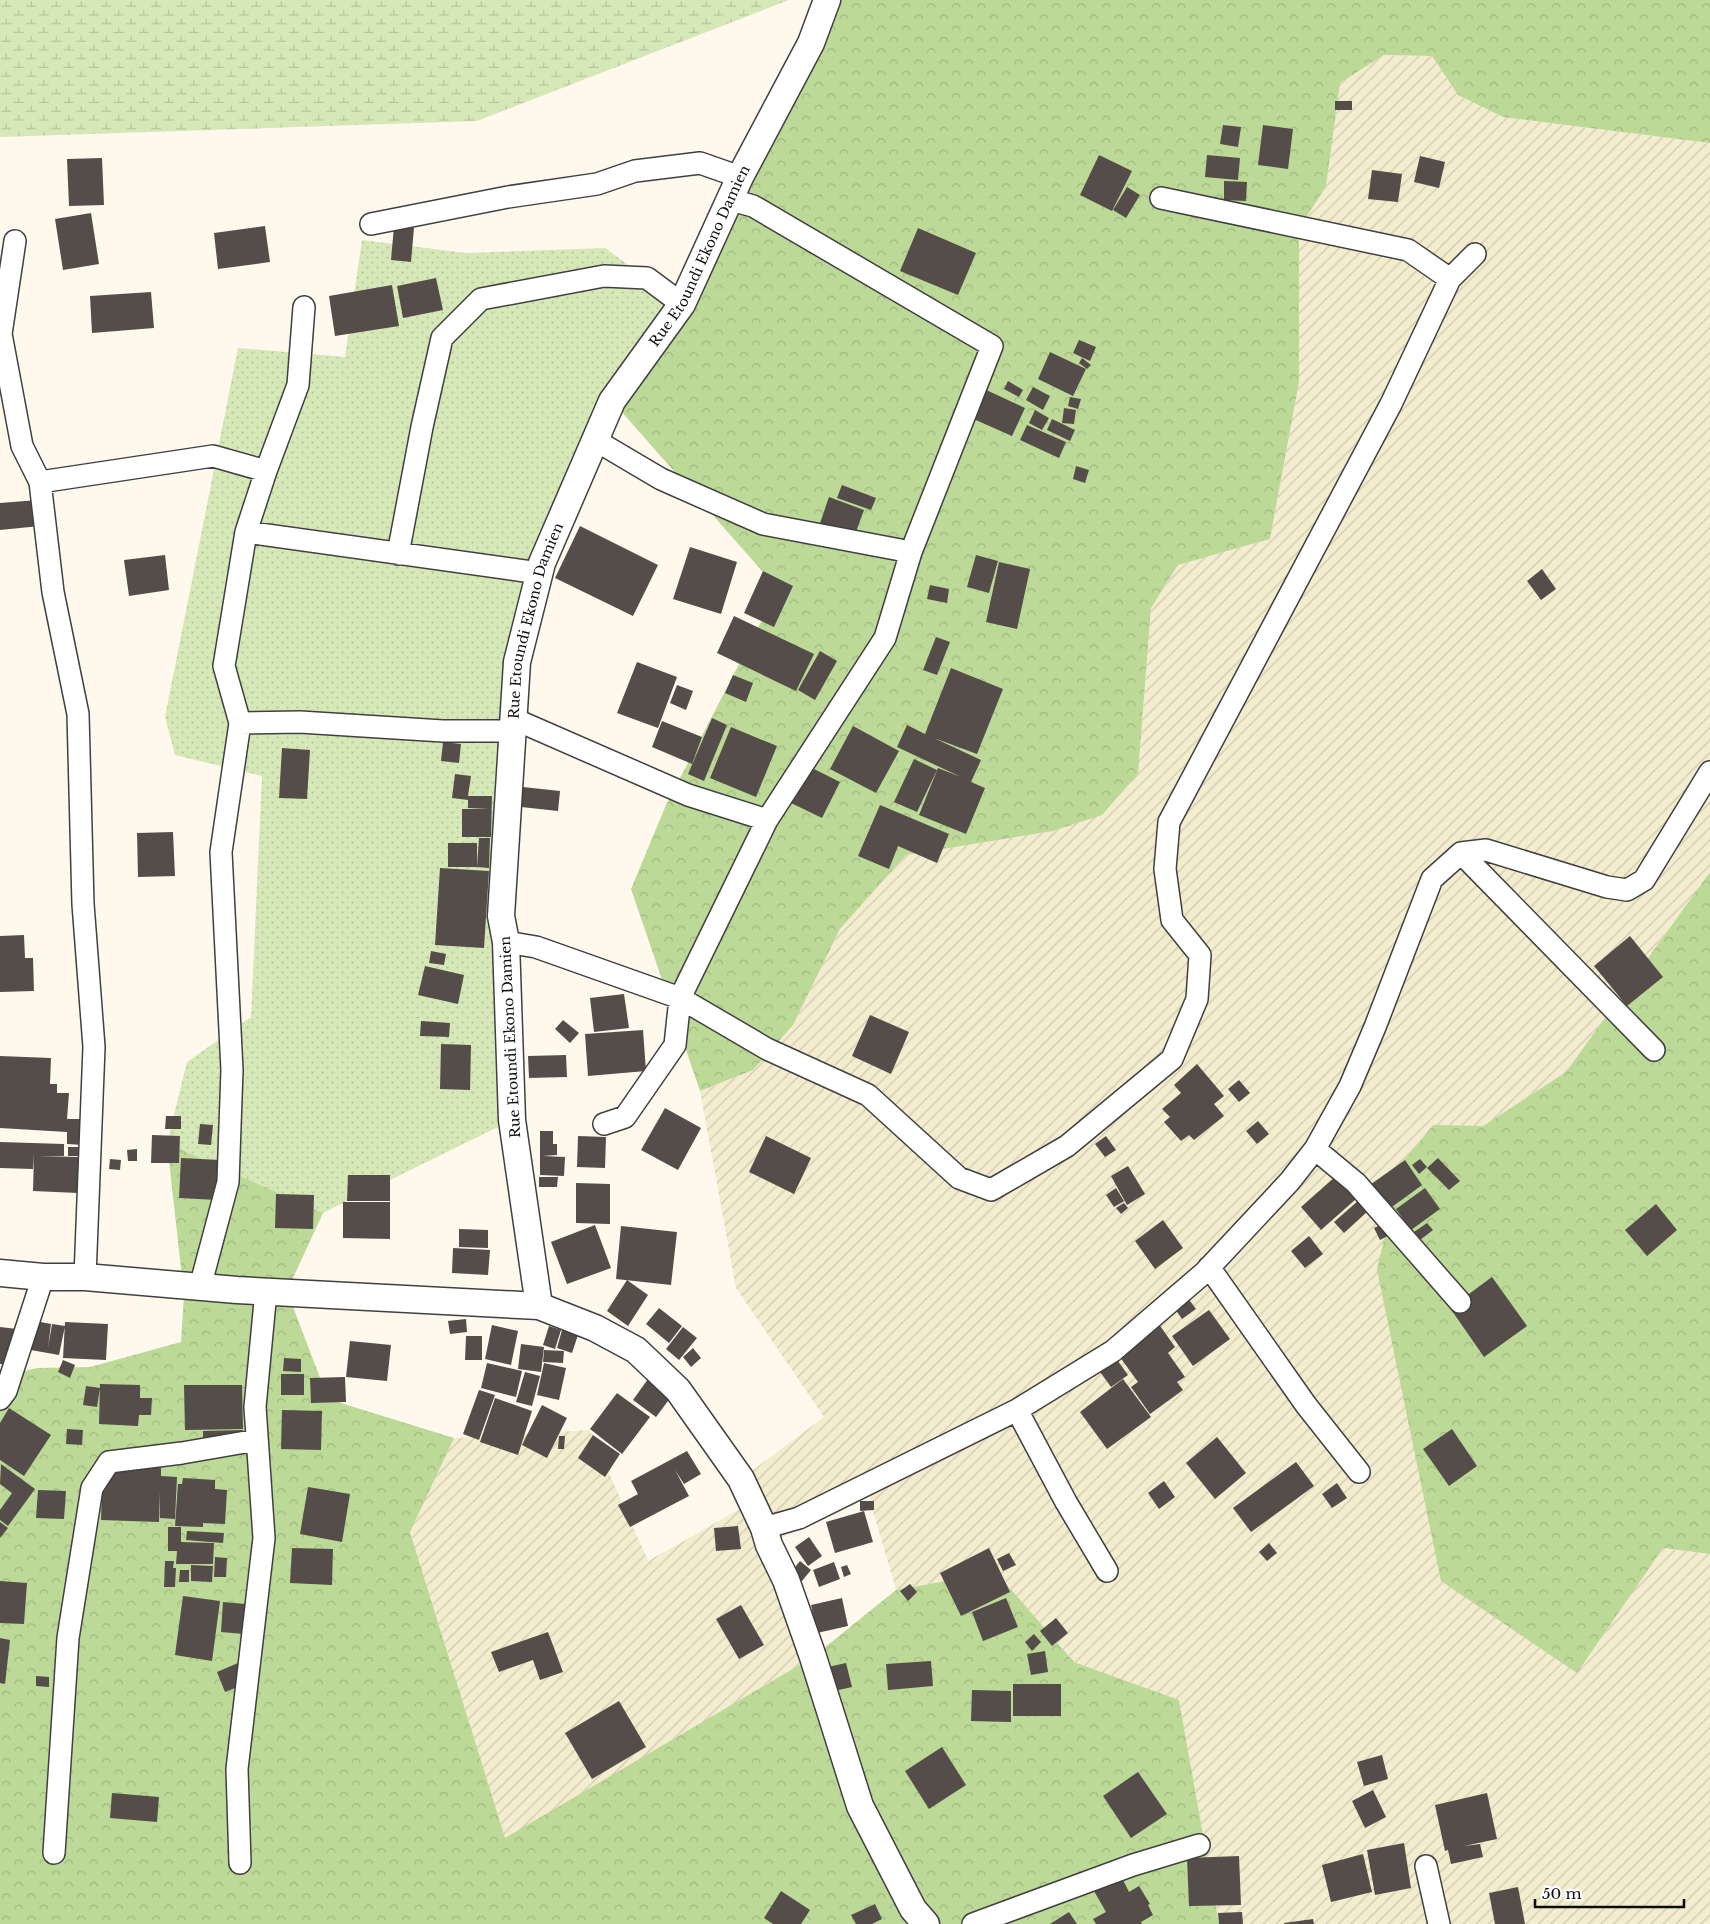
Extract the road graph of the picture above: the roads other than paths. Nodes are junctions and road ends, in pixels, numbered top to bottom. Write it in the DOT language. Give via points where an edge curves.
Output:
graph roads {
  1 [pos="827,0"];
  2 [pos="736,188"];
  3 [pos="1161,198"];
  4 [pos="371,224"];
  5 [pos="16,241"];
  6 [pos="1475,254"];
  7 [pos="1450,279"];
  8 [pos="682,304"];
  9 [pos="304,307"];
  10 [pos="595,440"];
  11 [pos="266,471"];
  12 [pos="40,482"];
  13 [pos="246,532"];
  14 [pos="911,552"];
  15 [pos="398,554"];
  16 [pos="539,573"];
  17 [pos="240,723"];
  18 [pos="513,725"];
  19 [pos="1710,772"];
  20 [pos="767,820"];
  21 [pos="1461,853"];
  22 [pos="506,942"];
  23 [pos="680,998"];
  24 [pos="1654,1050"];
  25 [pos="604,1124"];
  26 [pos="1315,1148"];
  27 [pos="1209,1268"];
  28 [pos="0,1273"];
  29 [pos="43,1277"];
  30 [pos="85,1277"];
  31 [pos="200,1287"];
  32 [pos="266,1291"];
  33 [pos="1460,1302"];
  34 [pos="539,1306"];
  35 [pos="0,1399"];
  36 [pos="1016,1410"];
  37 [pos="258,1440"];
  38 [pos="1359,1472"];
  39 [pos="764,1528"];
  40 [pos="1107,1571"];
  41 [pos="1199,1845"];
  42 [pos="54,1853"];
  43 [pos="240,1863"];
  44 [pos="1426,1866"];
  45 [pos="926,1924"];
  46 [pos="973,1924"];
  47 [pos="1439,1924"];
  1 -- 2 [label="street, Rue Etoundi Ekono Damien" via="811,42"];
  2 -- 4 [label="street" via="700,163 644,170 597,184 508,197"];
  2 -- 8 [label="street, Rue Etoundi Ekono Damien"];
  2 -- 14 [label="street" via="753,206 992,346"];
  3 -- 7 [label="street" via="1408,250"];
  5 -- 12 [label="street" via="1,334 22,446"];
  6 -- 7 [label="street"];
  7 -- 23 [label="street" via="1382,421 1170,822 1165,869 1172,920 1200,955 1197,999 1172,1058 1066,1146 991,1190 960,1178 868,1096 767,1050"];
  8 -- 10 [label="street, Rue Etoundi Ekono Damien" via="612,402"];
  8 -- 15 [label="street" via="647,278 604,276 480,299 442,338"];
  9 -- 11 [label="street" via="298,386"];
  10 -- 14 [label="street" via="661,479 763,524"];
  10 -- 16 [label="street, Rue Etoundi Ekono Damien"];
  11 -- 12 [label="street" via="213,456"];
  11 -- 13 [label="street"];
  12 -- 30 [label="street" via="53,592 78,714 83,904 94,1047"];
  13 -- 15 [label="street"];
  13 -- 17 [label="street" via="224,666"];
  14 -- 20 [label="street" via="885,638"];
  15 -- 16 [label="street"];
  16 -- 18 [label="street, Rue Etoundi Ekono Damien" via="517,662"];
  17 -- 18 [label="street" via="300,722 443,731"];
  17 -- 31 [label="street" via="221,852 232,1070 228,1182"];
  18 -- 20 [label="street" via="688,795"];
  18 -- 22 [label="street, Rue Etoundi Ekono Damien" via="501,916"];
  19 -- 21 [label="street" via="1644,880 1627,890 1607,887 1486,850"];
  20 -- 23 [label="street"];
  21 -- 24 [label="street"];
  21 -- 26 [label="street" via="1432,879 1350,1086"];
  22 -- 23 [label="street" via="536,947"];
  22 -- 34 [label="street, Rue Etoundi Ekono Damien" via="512,1120"];
  23 -- 25 [label="street" via="675,1045 625,1117"];
  26 -- 27 [label="street" via="1290,1181"];
  26 -- 33 [label="street" via="1356,1183"];
  27 -- 36 [label="street" via="1113,1351"];
  27 -- 38 [label="street" via="1306,1405"];
  28 -- 29 [label="street"];
  29 -- 30 [label="street"];
  29 -- 35 [label="street" via="6,1391"];
  30 -- 31 [label="street"];
  31 -- 32 [label="street"];
  32 -- 34 [label="street"];
  32 -- 37 [label="street" via="255,1407"];
  34 -- 39 [label="street" via="595,1328 636,1350 678,1390 741,1480"];
  36 -- 39 [label="street" via="799,1518"];
  36 -- 40 [label="street"];
  37 -- 42 [label="street" via="108,1462 92,1488 68,1638"];
  37 -- 43 [label="street" via="264,1538 237,1769"];
  39 -- 45 [label="street" via="813,1657 860,1806 912,1909"];
  41 -- 46 [label="street" via="1133,1865"];
  44 -- 47 [label="street"];
}
